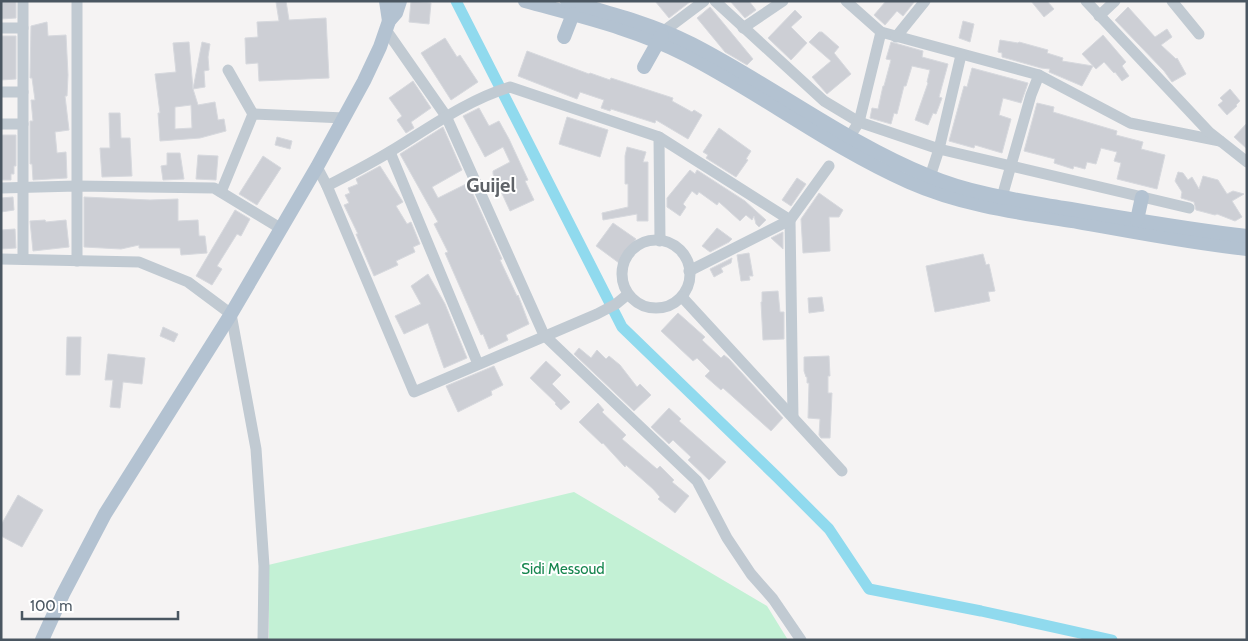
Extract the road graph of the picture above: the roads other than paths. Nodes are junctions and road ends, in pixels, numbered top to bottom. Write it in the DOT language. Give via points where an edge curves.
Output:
graph roads {
  1 [pos="23,1"];
  2 [pos="77,1"];
  3 [pos="386,1"];
  4 [pos="400,1"];
  5 [pos="525,1"];
  6 [pos="704,1"];
  7 [pos="715,1"];
  8 [pos="783,1"];
  9 [pos="846,1"];
  10 [pos="925,1"];
  11 [pos="1086,1"];
  12 [pos="1115,1"];
  13 [pos="1172,1"];
  14 [pos="587,4"];
  15 [pos="570,8"];
  16 [pos="1099,16"];
  17 [pos="388,26"];
  18 [pos="1,28"];
  19 [pos="23,28"];
  20 [pos="743,28"];
  21 [pos="881,32"];
  22 [pos="1199,34"];
  23 [pos="564,37"];
  24 [pos="661,37"];
  25 [pos="896,37"];
  26 [pos="961,55"];
  27 [pos="644,67"];
  28 [pos="228,70"];
  29 [pos="1039,75"];
  30 [pos="1,92"];
  31 [pos="23,92"];
  32 [pos="253,114"];
  33 [pos="446,116"];
  34 [pos="344,118"];
  35 [pos="859,122"];
  36 [pos="1,124"];
  37 [pos="23,124"];
  38 [pos="850,136"];
  39 [pos="659,137"];
  40 [pos="1220,141"];
  41 [pos="939,149"];
  42 [pos="390,152"];
  43 [pos="1247,162"];
  44 [pos="829,166"];
  45 [pos="317,167"];
  46 [pos="1010,167"];
  47 [pos="928,183"];
  48 [pos="77,186"];
  49 [pos="327,186"];
  50 [pos="1,188"];
  51 [pos="23,188"];
  52 [pos="221,192"];
  53 [pos="1002,197"];
  54 [pos="1142,197"];
  55 [pos="1189,208"];
  56 [pos="790,220"];
  57 [pos="1137,220"];
  58 [pos="280,228"];
  59 [pos="660,241"];
  60 [pos="1245,242"];
  61 [pos="1,259"];
  62 [pos="23,259"];
  63 [pos="77,261"];
  64 [pos="689,271"];
  65 [pos="627,295"];
  66 [pos="682,297"];
  67 [pos="232,314"];
  68 [pos="544,335"];
  69 [pos="478,364"];
  70 [pos="793,417"];
  71 [pos="842,471"];
  72 [pos="42,640"];
  73 [pos="263,640"];
  74 [pos="801,640"];
  1 -- 19 [label="street"];
  2 -- 48 [label="street"];
  3 -- 17 [label="main road"];
  4 -- 17 [label="main road"];
  5 -- 15 [label="main road"];
  6 -- 24 [label="street"];
  7 -- 20 [label="street"];
  8 -- 20 [label="street"];
  9 -- 21 [label="street"];
  10 -- 25 [label="street"];
  11 -- 16 [label="street"];
  12 -- 16 [label="street"];
  13 -- 22 [label="street"];
  14 -- 15 [label="main road"];
  14 -- 24 [label="main road" via="635,21"];
  15 -- 23 [label="main road"];
  15 -- 24 [label="main road"];
  16 -- 40 [label="street"];
  17 -- 33 [label="street"];
  17 -- 34 [label="main road"];
  18 -- 19 [label="street"];
  19 -- 31 [label="street"];
  20 -- 35 [label="street" via="824,101"];
  21 -- 25 [label="street"];
  21 -- 35 [label="street"];
  24 -- 27 [label="main road"];
  24 -- 38 [label="main road" via="704,51"];
  24 -- 47 [label="main road" via="843,148"];
  25 -- 26 [label="street"];
  26 -- 29 [label="street"];
  26 -- 41 [label="street"];
  28 -- 32 [label="street"];
  29 -- 40 [label="street" via="1130,123"];
  29 -- 46 [label="street"];
  30 -- 31 [label="street"];
  31 -- 37 [label="street"];
  32 -- 34 [label="street"];
  32 -- 52 [label="street"];
  33 -- 39 [label="street" via="510,87"];
  33 -- 42 [label="street"];
  33 -- 68 [label="street"];
  34 -- 45 [label="main road"];
  35 -- 38 [label="street"];
  35 -- 41 [label="street"];
  36 -- 37 [label="street"];
  37 -- 51 [label="street"];
  38 -- 47 [label="main road"];
  39 -- 56 [label="street"];
  39 -- 59 [label="street"];
  40 -- 43 [label="street"];
  41 -- 46 [label="street"];
  41 -- 47 [label="street"];
  42 -- 49 [label="street"];
  42 -- 69 [label="street"];
  44 -- 56 [label="street"];
  45 -- 49 [label="street"];
  45 -- 58 [label="main road"];
  46 -- 53 [label="street"];
  46 -- 54 [label="street"];
  47 -- 53 [label="main road"];
  47 -- 60 [label="main road" via="962,201 989,207 1136,232"];
  48 -- 51 [label="street"];
  48 -- 52 [label="street" via="214,188"];
  48 -- 63 [label="street"];
  49 -- 69 [label="street" via="414,392"];
  50 -- 51 [label="street"];
  51 -- 62 [label="street"];
  52 -- 58 [label="street"];
  53 -- 57 [label="main road"];
  54 -- 55 [label="street"];
  54 -- 57 [label="main road"];
  56 -- 64 [label="street"];
  56 -- 70 [label="street"];
  57 -- 60 [label="main road"];
  58 -- 67 [label="main road"];
  59 -- 64 [label="street" via="675,246 683,254"];
  59 -- 65 [label="street" via="642,243 625,258 622,280"];
  61 -- 62 [label="street"];
  62 -- 63 [label="street"];
  63 -- 67 [label="street" via="139,262 188,282"];
  64 -- 66 [label="street" via="688,287"];
  65 -- 66 [label="street" via="641,306 652,308 668,306"];
  65 -- 68 [label="street" via="597,314"];
  66 -- 70 [label="street"];
  67 -- 72 [label="main road" via="105,514 62,594"];
  67 -- 73 [label="street" via="256,449 264,566"];
  68 -- 69 [label="street"];
  68 -- 74 [label="street" via="697,481 727,538"];
  70 -- 71 [label="street"];
}
